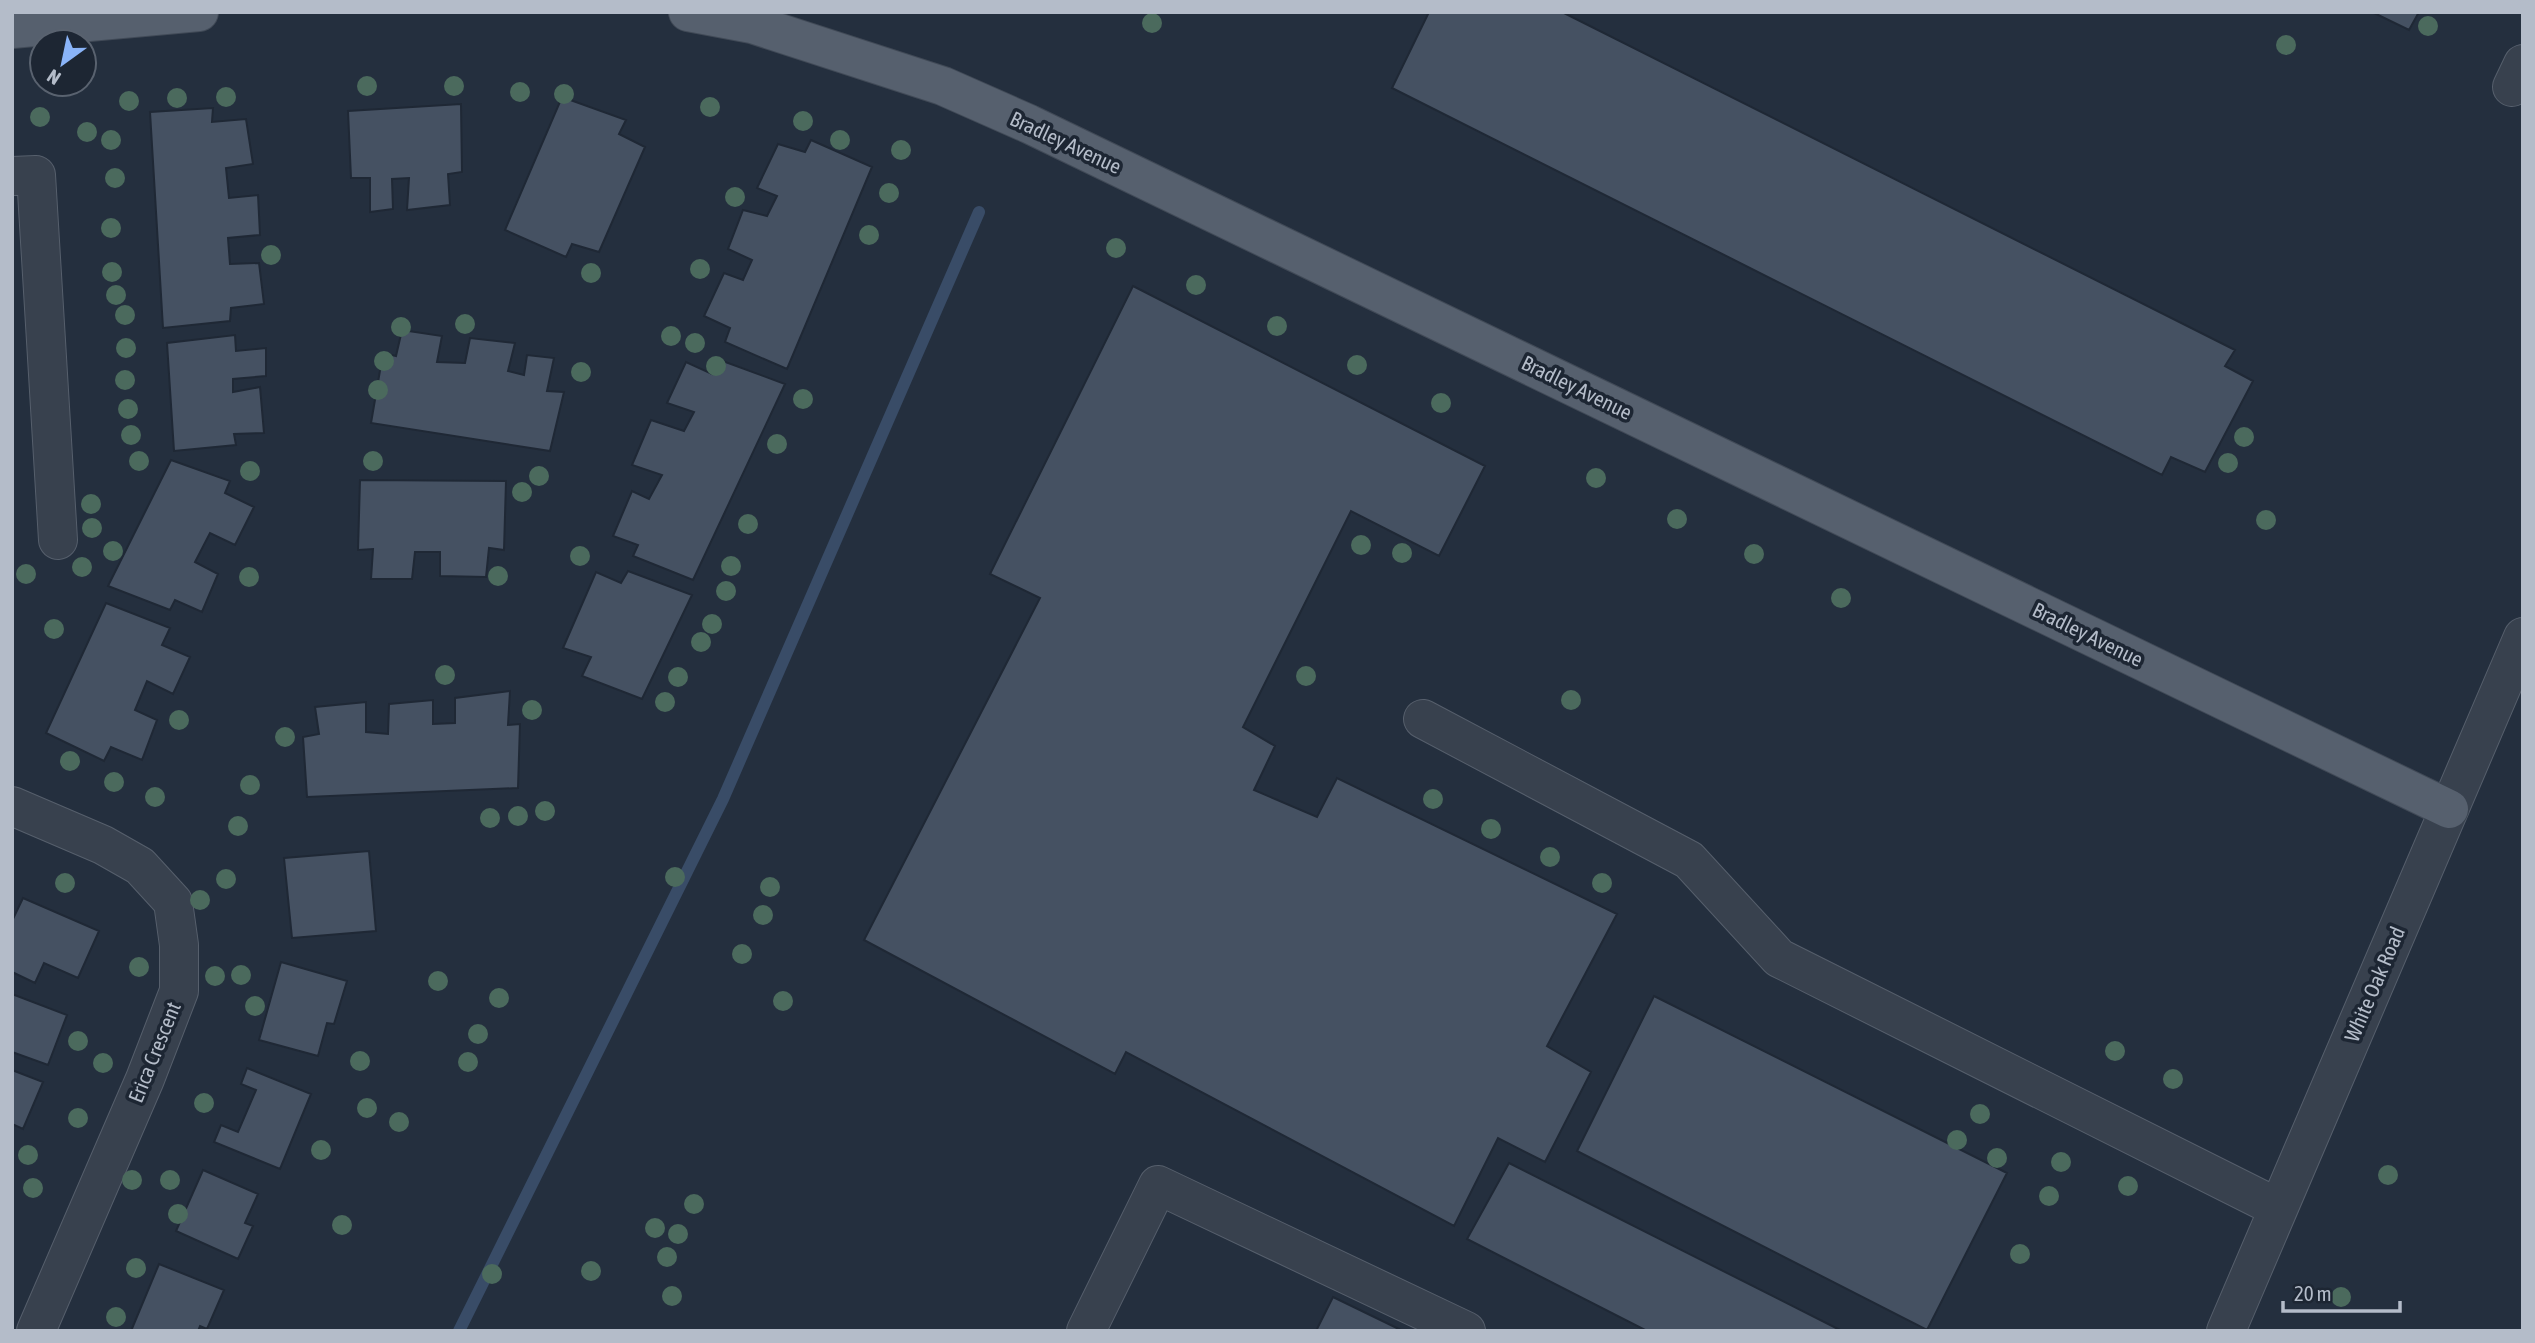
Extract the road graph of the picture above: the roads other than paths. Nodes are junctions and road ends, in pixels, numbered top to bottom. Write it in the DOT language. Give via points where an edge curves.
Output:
graph roads {
  1 [pos="199,12"];
  2 [pos="688,12"];
  3 [pos="12,29"];
  4 [pos="12,176"];
  5 [pos="58,540"];
  6 [pos="2523,637"];
  7 [pos="1423,719"];
  8 [pos="12,806"];
  9 [pos="2449,809"];
  10 [pos="2278,1208"];
  11 [pos="36,1331"];
  12 [pos="1086,1331"];
  13 [pos="1466,1331"];
  14 [pos="2226,1331"];
  1 -- 3 [label="main road"];
  2 -- 9 [label="main road, Bradley Avenue" via="752,24 943,86 1029,124"];
  4 -- 5 [label="street" via="36,175"];
  6 -- 9 [label="street, White Oak Road"];
  7 -- 10 [label="street" via="1689,860 1779,958"];
  8 -- 11 [label="street, Erica Crescent" via="141,866 173,902 179,945 178,991"];
  9 -- 10 [label="street, White Oak Road"];
  10 -- 14 [label="street, White Oak Road"];
  12 -- 13 [label="street" via="1158,1185"];
}
